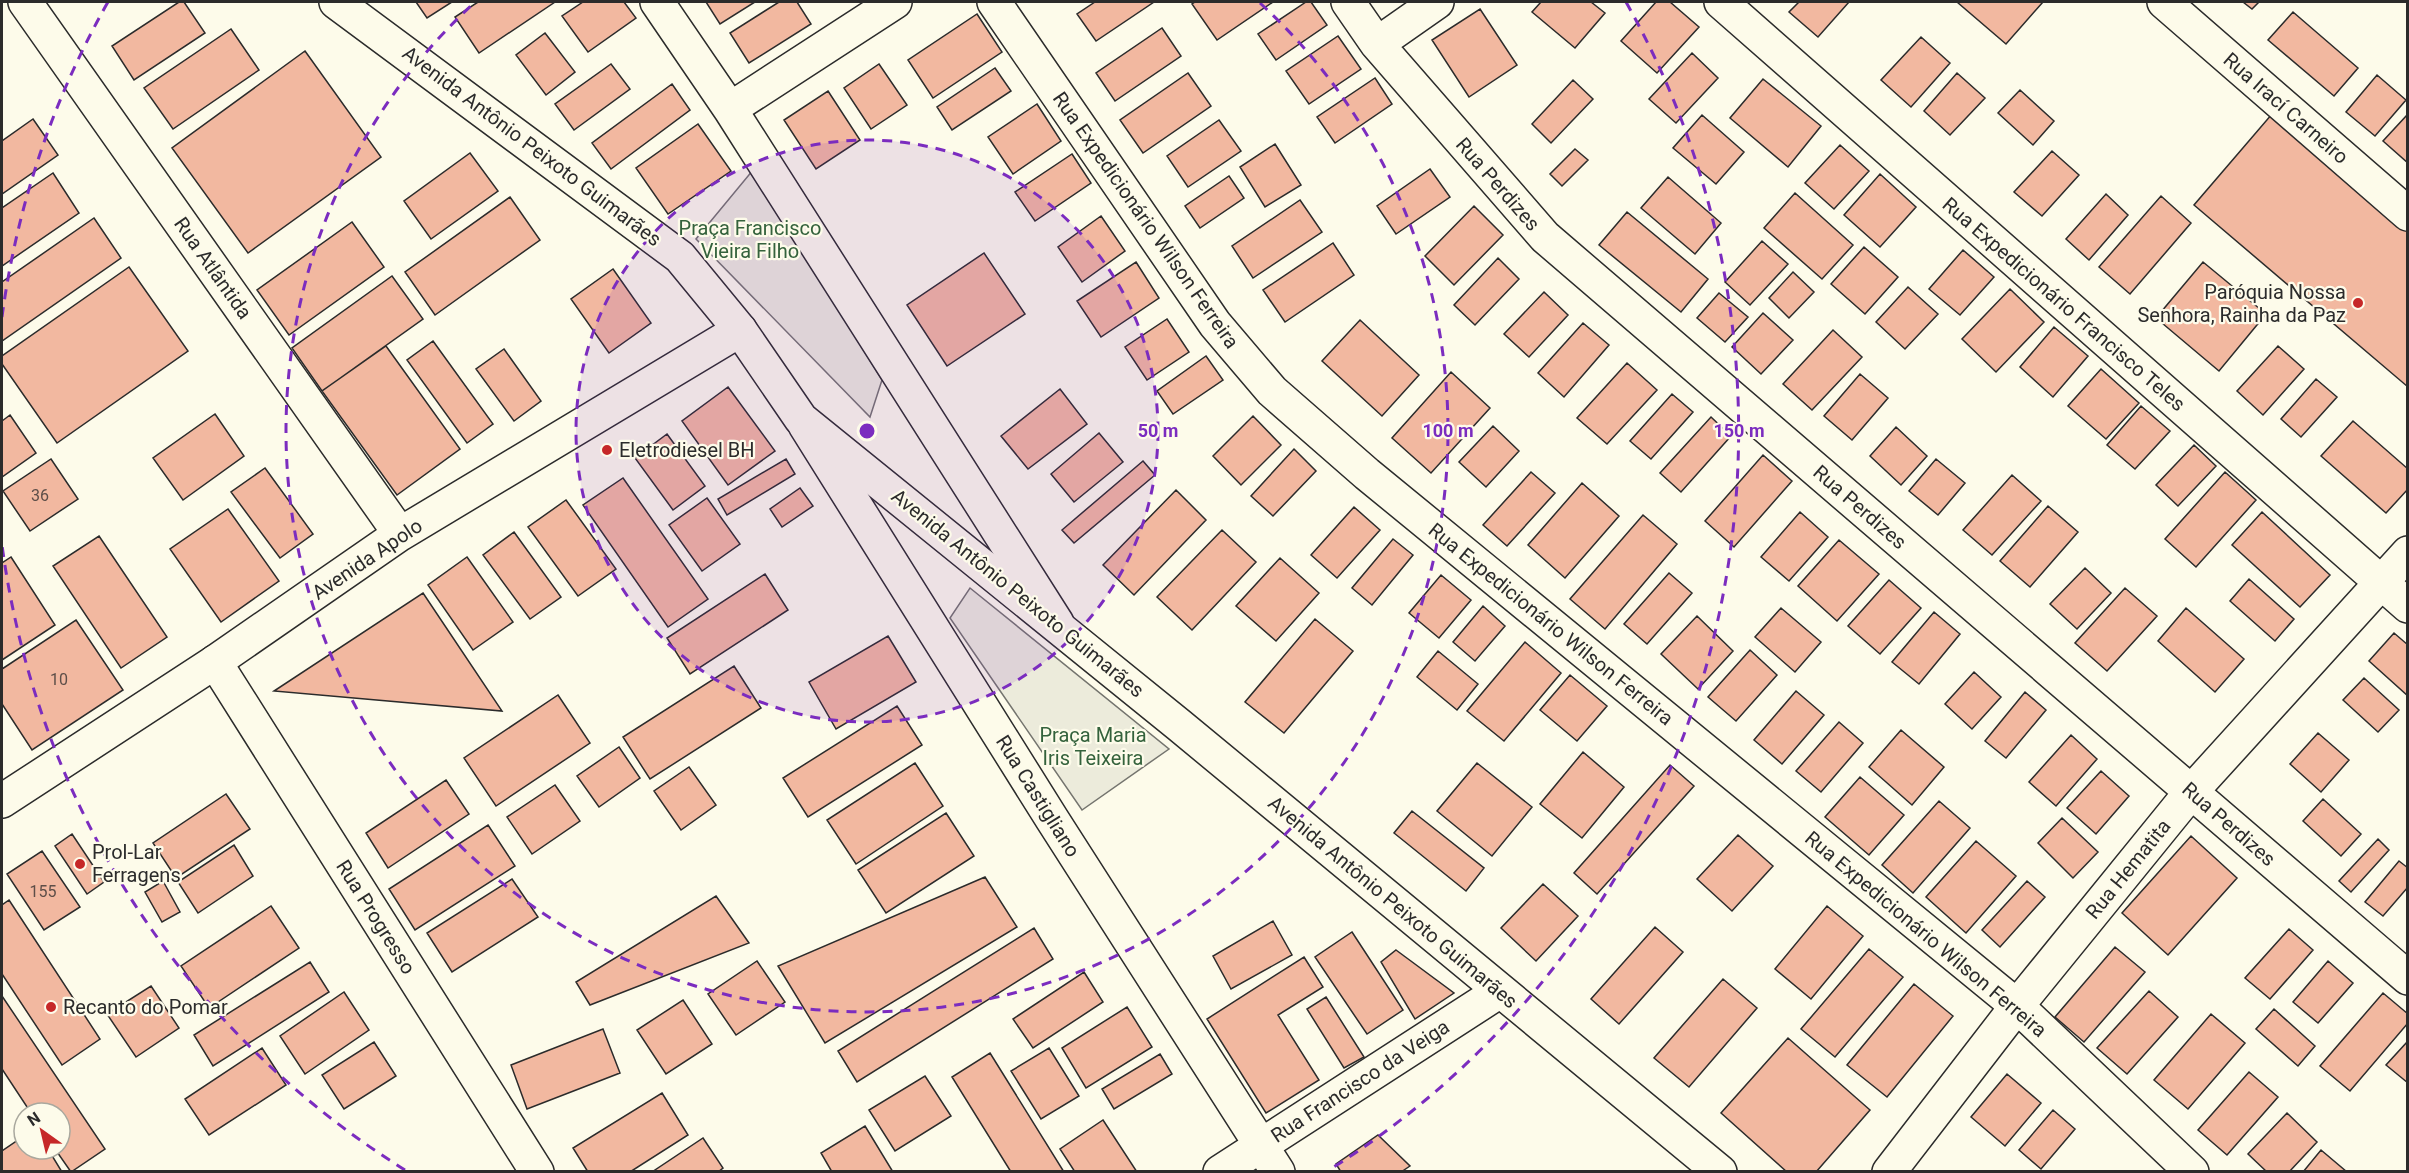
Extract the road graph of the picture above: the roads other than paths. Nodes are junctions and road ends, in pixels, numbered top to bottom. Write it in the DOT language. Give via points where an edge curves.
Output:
graph roads {
  1 [pos="25,2"];
  2 [pos="336,2"];
  3 [pos="657,2"];
  4 [pos="896,2"];
  5 [pos="994,2"];
  6 [pos="1348,2"];
  7 [pos="1437,2"];
  8 [pos="1721,2"];
  9 [pos="2164,2"];
  10 [pos="1377,44"];
  11 [pos="730,109"];
  12 [pos="2408,214"];
  13 [pos="740,330"];
  14 [pos="801,419"];
  15 [pos="400,534"];
  16 [pos="2408,553"];
  17 [pos="2380,584"];
  18 [pos="2408,606"];
  19 [pos="1061,628"];
  20 [pos="215,662"];
  21 [pos="2191,792"];
  22 [pos="2,801"];
  23 [pos="2408,978"];
  24 [pos="1500,991"];
  25 [pos="2017,1006"];
  26 [pos="1270,1158"];
  27 [pos="537,1172"];
  28 [pos="1220,1172"];
  29 [pos="1720,1172"];
  30 [pos="1890,1172"];
  31 [pos="2192,1172"];
  1 -- 15 [label="street, Rua Atlântida"];
  2 -- 13 [label="street, Avenida Antônio Peixoto Guimarães" via="680,256"];
  3 -- 11 [label="street"];
  4 -- 11 [label="street"];
  5 -- 25 [label="street, Rua Expedicionário Wilson Ferreira" via="1215,324 1272,392"];
  6 -- 10 [label="street, Rua Perdizes"];
  7 -- 10 [label="street"];
  8 -- 17 [label="street, Rua Expedicionário Francisco Teles"];
  9 -- 12 [label="street, Rua Irací Carneiro"];
  10 -- 21 [label="street, Rua Perdizes" via="1545,237"];
  11 -- 19 [label="street"];
  13 -- 14 [label="street, Avenida Antônio Peixoto Guimarães"];
  13 -- 15 [label="street, Avenida Apolo"];
  14 -- 19 [label="street, Avenida Antônio Peixoto Guimarães"];
  14 -- 26 [label="street, Rua Castigliano"];
  15 -- 20 [label="street, Avenida Apolo"];
  16 -- 17 [label="street, Rua Hematita"];
  17 -- 18 [label="street, Rua Expedicionário Francisco Teles"];
  17 -- 21 [label="street, Rua Hematita"];
  19 -- 24 [label="street, Avenida Antônio Peixoto Guimarães"];
  20 -- 22 [label="street, Avenida Apolo"];
  20 -- 27 [label="street, Rua Progresso"];
  21 -- 23 [label="street, Rua Perdizes"];
  21 -- 25 [label="street, Rua Hematita"];
  24 -- 26 [label="street, Rua Francisco da Veiga"];
  24 -- 29 [label="street, Avenida Antônio Peixoto Guimarães"];
  25 -- 30 [label="street, Rua Hematita"];
  25 -- 31 [label="street, Rua Expedicionário Wilson Ferreira"];
  26 -- 28 [label="street, Rua Francisco da Veiga"];
}
